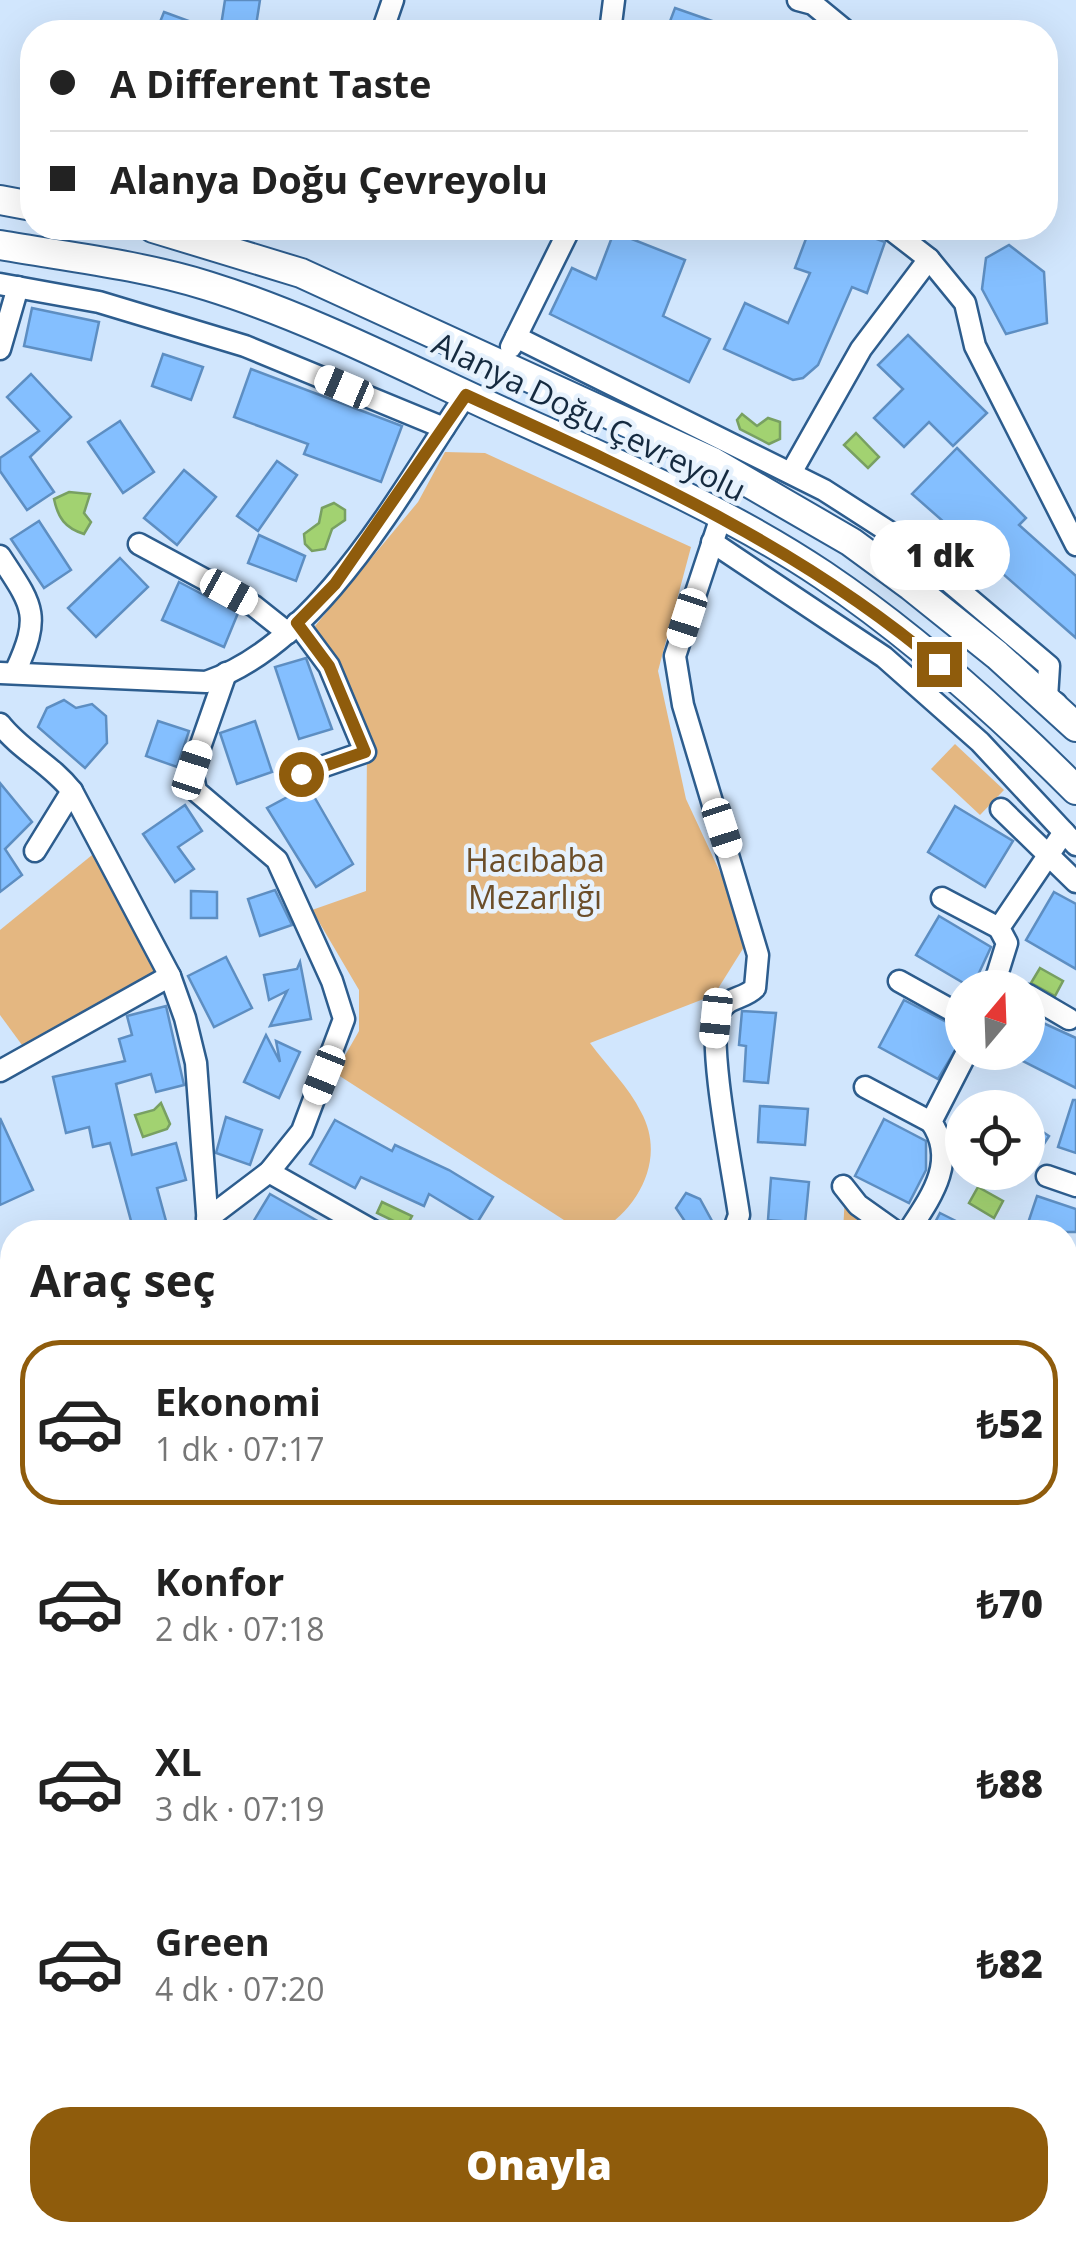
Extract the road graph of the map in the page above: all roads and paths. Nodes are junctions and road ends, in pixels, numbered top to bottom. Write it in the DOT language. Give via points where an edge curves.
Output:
graph roads {
  1 [pos="798,0"];
  2 [pos="832,20"];
  3 [pos="194,240"];
  4 [pos="564,240"];
  5 [pos="904,240"];
  6 [pos="0,245"];
  7 [pos="929,259"];
  8 [pos="9,286"];
  9 [pos="516,337"];
  10 [pos="0,349"];
  11 [pos="503,365"];
  12 [pos="466,395"];
  13 [pos="444,428"];
  14 [pos="792,471"];
  15 [pos="717,530"];
  16 [pos="138,544"];
  17 [pos="1076,545"];
  18 [pos="0,556"];
  19 [pos="293,628"];
  20 [pos="8,672"];
  21 [pos="226,673"];
  22 [pos="1047,698"];
  23 [pos="1076,712"];
  24 [pos="0,724"];
  25 [pos="1076,726"];
  26 [pos="9,752"];
  27 [pos="301,774"];
  28 [pos="1076,790"];
  29 [pos="72,791"];
  30 [pos="1001,809"];
  31 [pos="1070,838"];
  32 [pos="35,851"];
  33 [pos="1046,854"];
  34 [pos="1076,882"];
  35 [pos="942,898"];
  36 [pos="999,928"];
  37 [pos="1003,970"];
  38 [pos="170,976"];
  39 [pos="899,981"];
  40 [pos="1045,1005"];
  41 [pos="945,1007"];
  42 [pos="1070,1019"];
  43 [pos="958,1070"];
  44 [pos="0,1071"];
  45 [pos="865,1087"];
  46 [pos="931,1122"];
  47 [pos="269,1172"];
  48 [pos="1047,1176"];
  49 [pos="843,1186"];
  50 [pos="1076,1186"];
  51 [pos="208,1220"];
  52 [pos="215,1220"];
  53 [pos="354,1220"];
  54 [pos="737,1220"];
  55 [pos="879,1220"];
  56 [pos="916,1220"];
  1 -- 2 [label="street"];
  3 -- 11 [label="highway, Alanya Doğu Çevreyolu" via="302,272"];
  4 -- 9 [label="street"];
  5 -- 7 [label="street"];
  6 -- 12 [label="highway, Alanya Doğu Çevreyolu" via="206,285 288,314"];
  7 -- 14 [label="street" via="861,350"];
  7 -- 17 [label="street" via="966,303 975,346"];
  8 -- 10 [label="street"];
  8 -- 13 [label="street" via="99,302 245,346"];
  9 -- 11 [label="street"];
  9 -- 14 [label="street"];
  11 -- 22 [label="highway, Alanya Doğu Çevreyolu" via="788,504 911,586"];
  12 -- 13 [label="street"];
  12 -- 15 [label="highway, Alanya Doğu Çevreyolu"];
  13 -- 19 [label="street" via="335,584"];
  14 -- 22 [label="street" via="894,535 1048,666"];
  15 -- 28 [label="highway, Alanya Doğu Çevreyolu" via="819,572 869,607 1010,724"];
  15 -- 31 [label="street" via="884,657 980,742"];
  15 -- 54 [label="street" via="674,656 758,955 756,988 728,1000 716,1018 714,1039"];
  16 -- 19 [label="street"];
  18 -- 20 [label="street" via="33,612 32,636"];
  19 -- 21 [label="street"];
  19 -- 27 [label="street" via="329,666 365,752"];
  20 -- 21 [label="street" via="206,682"];
  21 -- 47 [label="street" via="192,770 196,791 277,860 344,1019 302,1131"];
  22 -- 23 [label="street"];
  22 -- 25 [label="highway, Alanya Doğu Çevreyolu"];
  24 -- 26 [label="street"];
  26 -- 29 [label="street" via="61,778"];
  29 -- 32 [label="street"];
  29 -- 38 [label="street"];
  30 -- 33 [label="street"];
  31 -- 33 [label="street"];
  33 -- 34 [label="street"];
  33 -- 36 [label="street"];
  35 -- 36 [label="street"];
  36 -- 37 [label="street" via="1007,944"];
  38 -- 44 [label="street"];
  38 -- 51 [label="street" via="196,1063"];
  39 -- 41 [label="street"];
  40 -- 42 [label="street"];
  43 -- 46 [label="street"];
  45 -- 46 [label="street"];
  46 -- 56 [label="street" via="944,1141 944,1157"];
  47 -- 52 [label="street"];
  47 -- 53 [label="street"];
  48 -- 50 [label="street"];
  49 -- 55 [label="street"];
}
